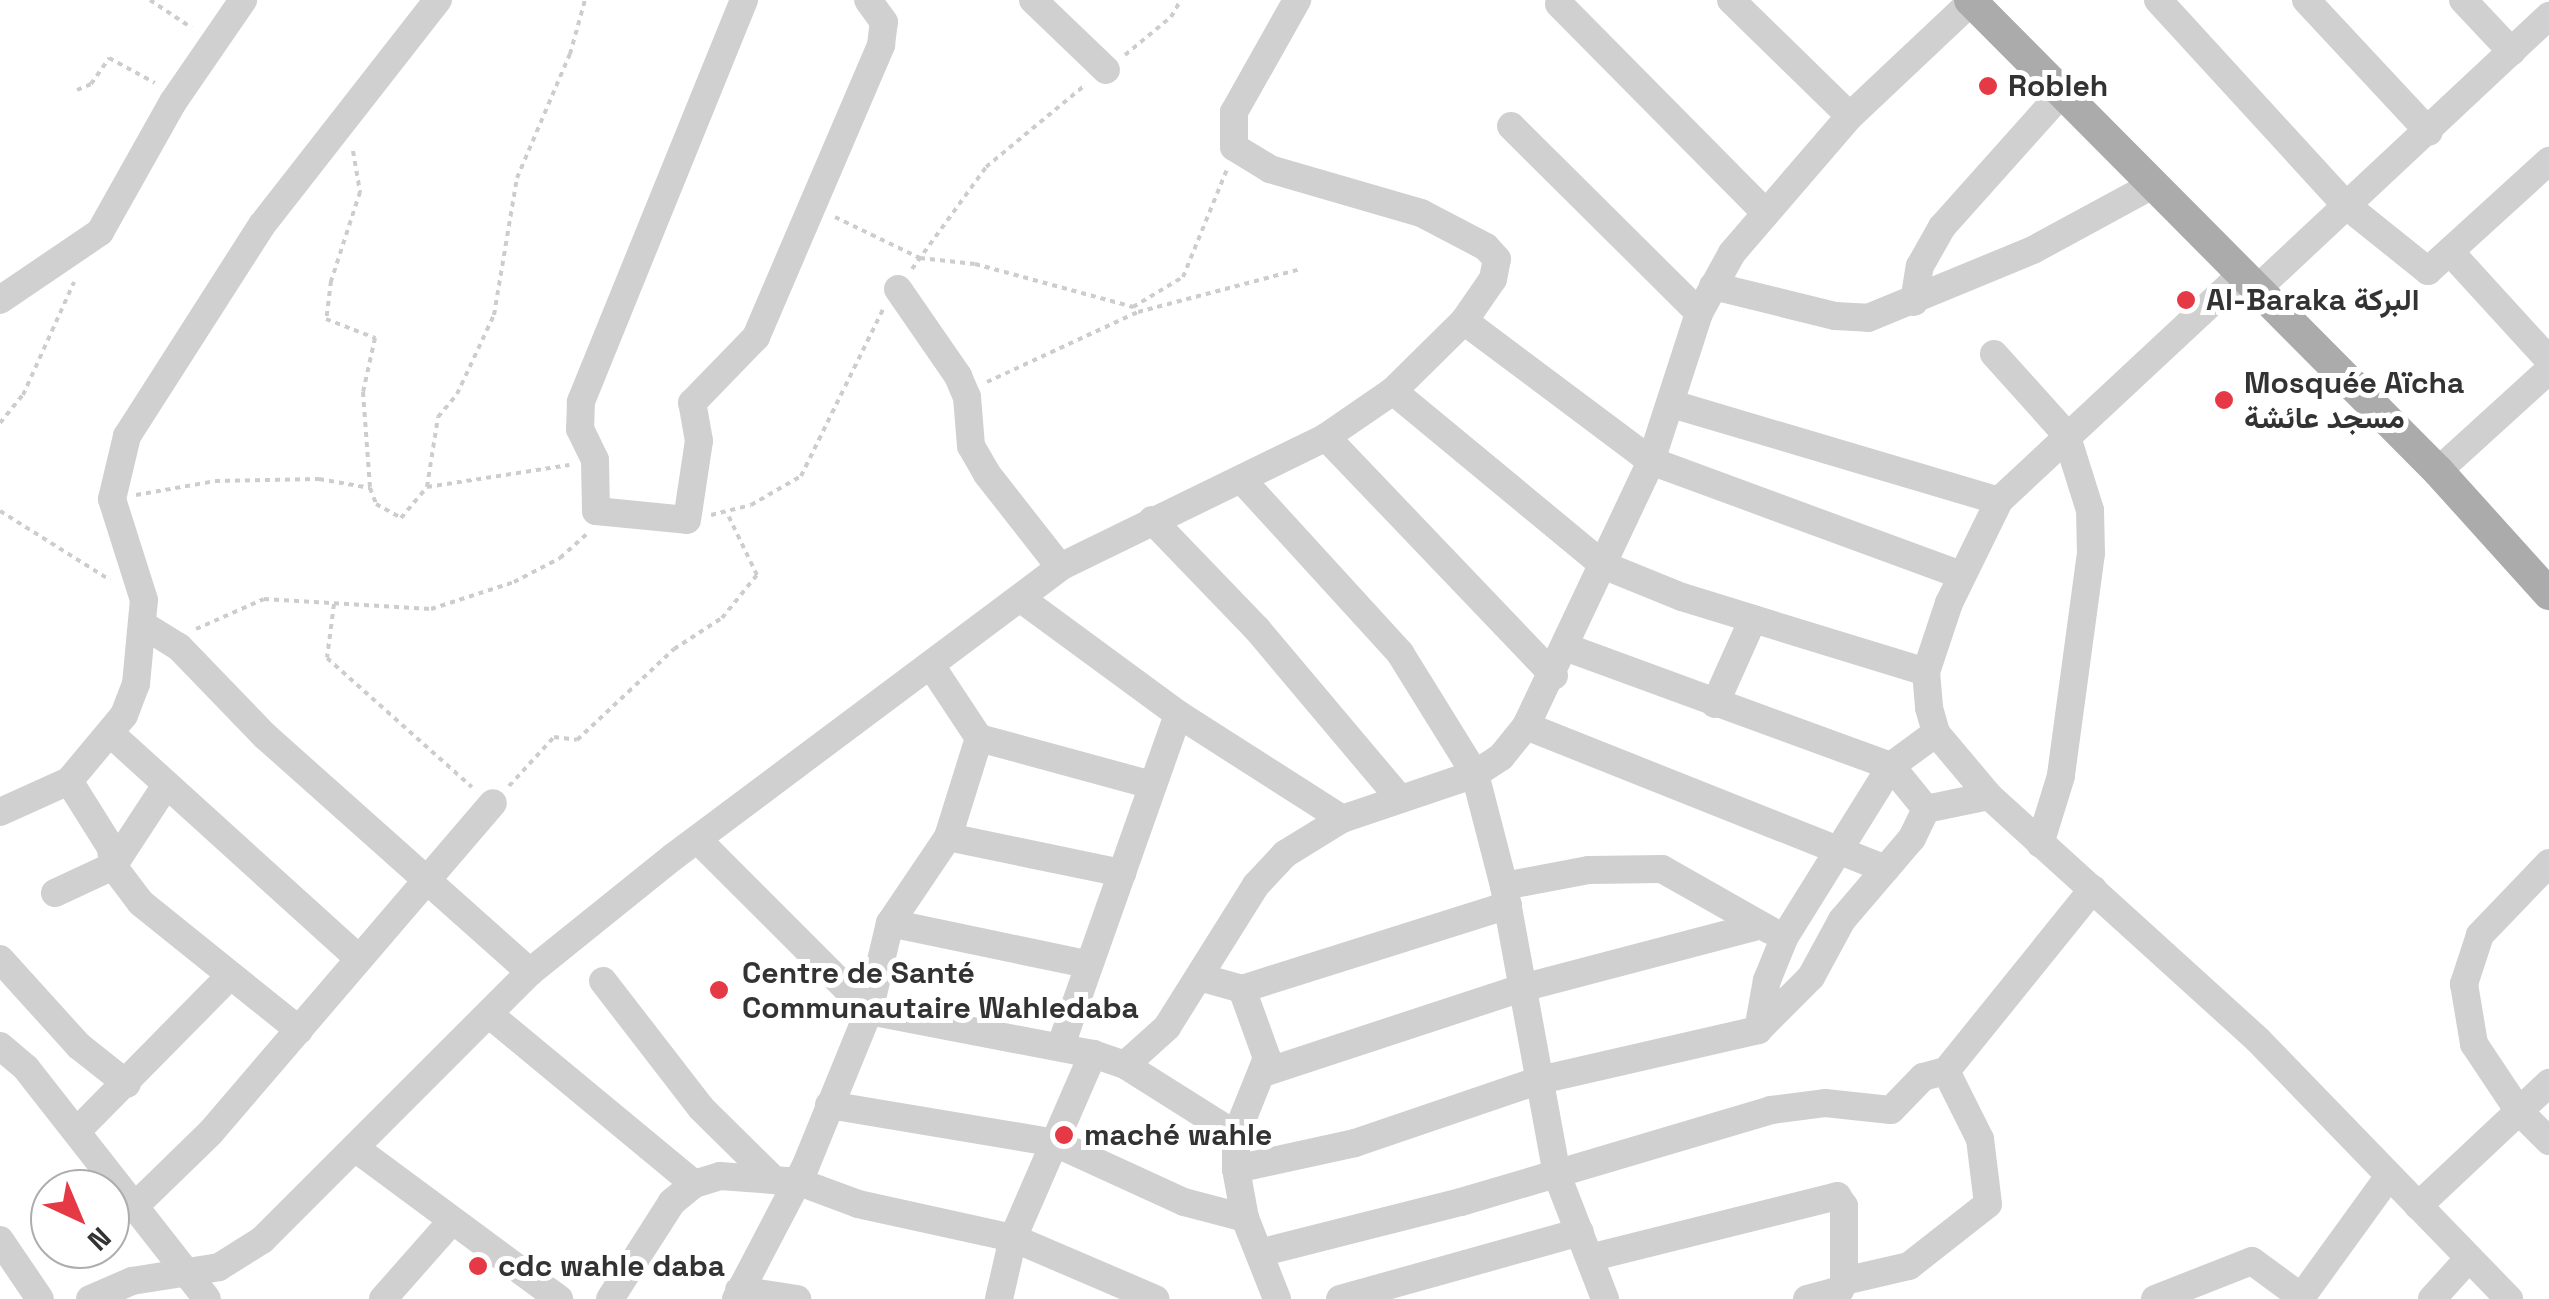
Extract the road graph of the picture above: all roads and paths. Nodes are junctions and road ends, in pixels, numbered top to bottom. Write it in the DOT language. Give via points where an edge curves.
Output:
graph roads {
  1 [pos="150,0"];
  2 [pos="243,0"];
  3 [pos="438,0"];
  4 [pos="584,0"];
  5 [pos="744,0"];
  6 [pos="868,0"];
  7 [pos="1033,0"];
  8 [pos="1180,0"];
  9 [pos="1297,0"];
  10 [pos="1731,0"];
  11 [pos="1972,0"];
  12 [pos="2158,0"];
  13 [pos="2306,0"];
  14 [pos="2464,0"];
  15 [pos="1560,4"];
  16 [pos="2549,16"];
  17 [pos="212,45"];
  18 [pos="2512,52"];
  19 [pos="1106,70"];
  20 [pos="77,90"];
  21 [pos="2061,94"];
  22 [pos="177,96"];
  23 [pos="1850,116"];
  24 [pos="1511,126"];
  25 [pos="342,128"];
  26 [pos="2429,132"];
  27 [pos="1234,147"];
  28 [pos="2549,161"];
  29 [pos="2149,187"];
  30 [pos="812,198"];
  31 [pos="2348,206"];
  32 [pos="1764,211"];
  33 [pos="88,245"];
  34 [pos="2453,255"];
  35 [pos="920,258"];
  36 [pos="1301,269"];
  37 [pos="2248,283"];
  38 [pos="1713,286"];
  39 [pos="898,289"];
  40 [pos="0,300"];
  41 [pos="1914,302"];
  42 [pos="1133,307"];
  43 [pos="1138,312"];
  44 [pos="1699,313"];
  45 [pos="1464,322"];
  46 [pos="1994,354"];
  47 [pos="2549,360"];
  48 [pos="2549,370"];
  49 [pos="1394,391"];
  50 [pos="967,396"];
  51 [pos="1672,404"];
  52 [pos="0,423"];
  53 [pos="2066,434"];
  54 [pos="1326,437"];
  55 [pos="596,460"];
  56 [pos="1651,461"];
  57 [pos="2438,471"];
  58 [pos="1243,481"];
  59 [pos="428,487"];
  60 [pos="370,488"];
  61 [pos="112,500"];
  62 [pos="1999,501"];
  63 [pos="0,511"];
  64 [pos="596,511"];
  65 [pos="726,513"];
  66 [pos="687,520"];
  67 [pos="1152,520"];
  68 [pos="1603,565"];
  69 [pos="1060,568"];
  70 [pos="1962,575"];
  71 [pos="2549,594"];
  72 [pos="1020,598"];
  73 [pos="334,604"];
  74 [pos="145,613"];
  75 [pos="1753,619"];
  76 [pos="179,647"];
  77 [pos="1568,648"];
  78 [pos="932,667"];
  79 [pos="1926,672"];
  80 [pos="1554,676"];
  81 [pos="1715,704"];
  82 [pos="1178,714"];
  83 [pos="1526,726"];
  84 [pos="110,733"];
  85 [pos="1936,734"];
  86 [pos="979,738"];
  87 [pos="1891,766"];
  88 [pos="1475,774"];
  89 [pos="69,780"];
  90 [pos="166,784"];
  91 [pos="1152,786"];
  92 [pos="1989,796"];
  93 [pos="1400,799"];
  94 [pos="494,803"];
  95 [pos="1926,809"];
  96 [pos="0,812"];
  97 [pos="1342,819"];
  98 [pos="948,837"];
  99 [pos="698,840"];
  100 [pos="2040,844"];
  101 [pos="1842,848"];
  102 [pos="2549,863"];
  103 [pos="113,866"];
  104 [pos="1886,869"];
  105 [pos="1122,873"];
  106 [pos="428,878"];
  107 [pos="2092,889"];
  108 [pos="55,893"];
  109 [pos="1506,895"];
  110 [pos="890,923"];
  111 [pos="1772,931"];
  112 [pos="0,959"];
  113 [pos="359,959"];
  114 [pos="1086,964"];
  115 [pos="530,972"];
  116 [pos="1199,976"];
  117 [pos="230,977"];
  118 [pos="603,982"];
  119 [pos="1522,988"];
  120 [pos="1242,989"];
  121 [pos="869,1011"];
  122 [pos="490,1015"];
  123 [pos="299,1030"];
  124 [pos="1758,1030"];
  125 [pos="0,1046"];
  126 [pos="1061,1046"];
  127 [pos="1094,1054"];
  128 [pos="1125,1065"];
  129 [pos="1946,1071"];
  130 [pos="1263,1073"];
  131 [pos="1540,1080"];
  132 [pos="127,1084"];
  133 [pos="2549,1084"];
  134 [pos="829,1105"];
  135 [pos="2518,1110"];
  136 [pos="77,1131"];
  137 [pos="1236,1135"];
  138 [pos="2549,1142"];
  139 [pos="1055,1144"];
  140 [pos="355,1148"];
  141 [pos="1236,1169"];
  142 [pos="1557,1175"];
  143 [pos="2389,1176"];
  144 [pos="786,1181"];
  145 [pos="694,1184"];
  146 [pos="135,1206"];
  147 [pos="2418,1206"];
  148 [pos="1245,1218"];
  149 [pos="450,1223"];
  150 [pos="1580,1232"];
  151 [pos="1014,1238"];
  152 [pos="0,1240"];
  153 [pos="1260,1253"];
  154 [pos="1593,1258"];
  155 [pos="2469,1258"];
  156 [pos="182,1273"];
  157 [pos="1844,1281"];
  158 [pos="1437,1286"];
  159 [pos="541,1294"];
  160 [pos="737,1294"];
  161 [pos="2300,1298"];
  162 [pos="40,1299"];
  163 [pos="90,1299"];
  164 [pos="208,1299"];
  165 [pos="383,1299"];
  166 [pos="610,1299"];
  167 [pos="797,1299"];
  168 [pos="999,1299"];
  169 [pos="1156,1299"];
  170 [pos="1277,1299"];
  171 [pos="1340,1299"];
  172 [pos="1605,1299"];
  173 [pos="1807,1299"];
  174 [pos="2155,1299"];
  175 [pos="2432,1299"];
  176 [pos="2509,1299"];
  1 -- 17 [label="path"];
  2 -- 17 [label="street"];
  3 -- 25 [label="street" via="403,38"];
  4 -- 59 [label="path" via="570,54 517,178 494,315 457,394 438,417"];
  5 -- 55 [label="street" via="580,402 580,429"];
  6 -- 30 [label="street" via="884,22 881,45"];
  7 -- 19 [label="street"];
  8 -- 19 [label="path" via="1171,17"];
  9 -- 27 [label="street" via="1234,112"];
  10 -- 23 [label="street"];
  11 -- 21 [label="main road"];
  11 -- 23 [label="street"];
  12 -- 31 [label="street"];
  13 -- 26 [label="street"];
  14 -- 18 [label="street"];
  15 -- 32 [label="street"];
  16 -- 18 [label="street"];
  17 -- 22 [label="street"];
  18 -- 26 [label="street"];
  19 -- 35 [label="path" via="986,167"];
  20 -- 22 [label="path" via="91,84 109,58"];
  21 -- 29 [label="main road"];
  21 -- 41 [label="street" via="1942,227 1920,266"];
  22 -- 33 [label="street"];
  23 -- 32 [label="street"];
  24 -- 44 [label="street"];
  25 -- 60 [label="path" via="362,174 326,319 375,338 362,392"];
  25 -- 61 [label="street" via="262,226 140,412 117,463"];
  26 -- 31 [label="street"];
  27 -- 42 [label="path" via="1184,277"];
  27 -- 45 [label="street" via="1270,169 1422,213 1486,247 1497,259 1493,279"];
  28 -- 34 [label="street"];
  29 -- 37 [label="main road"];
  29 -- 41 [label="street" via="2085,226"];
  30 -- 35 [label="path" via="854,230"];
  30 -- 66 [label="street" via="756,338 692,403 699,441"];
  31 -- 34 [label="street" via="2428,272"];
  31 -- 37 [label="street"];
  32 -- 38 [label="street"];
  33 -- 40 [label="street" via="46,263"];
  33 -- 52 [label="path" via="56,329 23,395"];
  34 -- 47 [label="street"];
  35 -- 42 [label="path" via="975,264"];
  36 -- 43 [label="path"];
  37 -- 53 [label="street"];
  37 -- 57 [label="main road"];
  38 -- 41 [label="street" via="1834,316 1868,318"];
  38 -- 44 [label="street"];
  39 -- 50 [label="street"];
  39 -- 65 [label="path" via="851,366 800,476"];
  42 -- 43 [label="path"];
  43 -- 50 [label="path" via="996,376"];
  44 -- 51 [label="street"];
  45 -- 49 [label="street"];
  45 -- 56 [label="street"];
  46 -- 53 [label="street"];
  48 -- 57 [label="street"];
  49 -- 54 [label="street"];
  49 -- 68 [label="street"];
  50 -- 69 [label="street" via="970,446"];
  51 -- 56 [label="street"];
  51 -- 62 [label="street"];
  53 -- 62 [label="street"];
  53 -- 100 [label="street" via="2090,510 2091,553 2059,788"];
  54 -- 58 [label="street"];
  54 -- 80 [label="street"];
  55 -- 59 [label="path"];
  55 -- 64 [label="street"];
  56 -- 68 [label="street"];
  56 -- 70 [label="street"];
  57 -- 71 [label="main road"];
  58 -- 67 [label="street"];
  58 -- 88 [label="street" via="1400,653 1432,694"];
  59 -- 60 [label="path" via="401,518 376,504"];
  60 -- 61 [label="path" via="319,479 215,481"];
  61 -- 74 [label="street"];
  62 -- 70 [label="street"];
  63 -- 74 [label="path"];
  64 -- 66 [label="street"];
  64 -- 73 [label="path" via="584,540 560,558 473,596 432,608"];
  65 -- 66 [label="path"];
  65 -- 94 [label="path" via="757,575 722,618 674,649 577,740 554,737"];
  67 -- 69 [label="street"];
  67 -- 93 [label="street" via="1257,629"];
  68 -- 75 [label="street"];
  68 -- 77 [label="street"];
  69 -- 72 [label="street"];
  70 -- 79 [label="street"];
  72 -- 78 [label="street"];
  72 -- 82 [label="street"];
  73 -- 76 [label="path" via="264,599 221,622 206,621"];
  73 -- 94 [label="path" via="327,658"];
  74 -- 76 [label="street"];
  74 -- 84 [label="street" via="136,684"];
  75 -- 79 [label="street"];
  75 -- 81 [label="street"];
  76 -- 106 [label="street" via="265,736"];
  77 -- 80 [label="street"];
  77 -- 81 [label="street"];
  78 -- 86 [label="street"];
  78 -- 99 [label="street"];
  79 -- 85 [label="street"];
  80 -- 83 [label="street"];
  81 -- 87 [label="street"];
  82 -- 91 [label="street"];
  82 -- 97 [label="street"];
  83 -- 88 [label="street" via="1501,757"];
  83 -- 101 [label="street"];
  84 -- 89 [label="street"];
  84 -- 90 [label="street"];
  85 -- 87 [label="street"];
  85 -- 92 [label="street"];
  86 -- 91 [label="street"];
  86 -- 98 [label="street"];
  87 -- 95 [label="street"];
  87 -- 101 [label="street"];
  88 -- 93 [label="street"];
  88 -- 109 [label="street"];
  89 -- 96 [label="street"];
  89 -- 103 [label="street" via="111,848"];
  90 -- 103 [label="street"];
  90 -- 113 [label="street"];
  91 -- 105 [label="street"];
  92 -- 95 [label="street"];
  92 -- 100 [label="street"];
  93 -- 97 [label="street"];
  94 -- 106 [label="street"];
  95 -- 104 [label="street"];
  97 -- 116 [label="street" via="1285,854 1256,884"];
  98 -- 105 [label="street"];
  98 -- 110 [label="street"];
  99 -- 115 [label="street"];
  99 -- 121 [label="street"];
  100 -- 107 [label="street"];
  101 -- 104 [label="street"];
  101 -- 111 [label="street"];
  102 -- 135 [label="street" via="2480,935 2464,984 2474,1044"];
  103 -- 108 [label="street"];
  103 -- 117 [label="street" via="141,903"];
  104 -- 124 [label="street" via="1842,920 1811,977"];
  105 -- 114 [label="street"];
  106 -- 113 [label="street"];
  106 -- 115 [label="street"];
  107 -- 129 [label="street"];
  107 -- 143 [label="street" via="2258,1040"];
  109 -- 111 [label="street" via="1589,870 1662,870 1696,883"];
  109 -- 119 [label="street"];
  109 -- 120 [label="street"];
  110 -- 114 [label="street"];
  110 -- 121 [label="street"];
  111 -- 119 [label="street"];
  111 -- 124 [label="street"];
  112 -- 132 [label="street" via="68,1035"];
  113 -- 123 [label="street"];
  114 -- 126 [label="street"];
  115 -- 122 [label="street"];
  116 -- 120 [label="street"];
  116 -- 128 [label="street" via="1166,1027"];
  117 -- 123 [label="street"];
  117 -- 132 [label="street"];
  118 -- 144 [label="street" via="701,1108"];
  119 -- 130 [label="street"];
  119 -- 131 [label="street"];
  120 -- 130 [label="street" via="1266,1044"];
  121 -- 126 [label="street"];
  121 -- 134 [label="street"];
  122 -- 140 [label="street"];
  122 -- 145 [label="street"];
  123 -- 146 [label="street"];
  124 -- 131 [label="street"];
  125 -- 136 [label="street"];
  126 -- 127 [label="street"];
  127 -- 128 [label="street"];
  127 -- 139 [label="street"];
  128 -- 137 [label="street"];
  129 -- 142 [label="street" via="1922,1077 1891,1110 1825,1103 1771,1110"];
  129 -- 157 [label="street" via="1980,1140 1988,1204 1908,1266"];
  130 -- 137 [label="street"];
  131 -- 141 [label="street" via="1355,1143"];
  131 -- 142 [label="street"];
  132 -- 136 [label="street"];
  133 -- 135 [label="street"];
  134 -- 139 [label="street"];
  134 -- 144 [label="street"];
  135 -- 138 [label="street"];
  135 -- 147 [label="street"];
  136 -- 146 [label="street"];
  137 -- 141 [label="street"];
  139 -- 148 [label="street" via="1143,1186"];
  139 -- 151 [label="street"];
  140 -- 149 [label="street"];
  140 -- 156 [label="street" via="262,1240 219,1267"];
  141 -- 148 [label="street"];
  142 -- 150 [label="street"];
  142 -- 153 [label="street"];
  143 -- 147 [label="street"];
  143 -- 161 [label="street"];
  144 -- 145 [label="street" via="720,1176"];
  144 -- 151 [label="street"];
  144 -- 160 [label="street"];
  145 -- 166 [label="street" via="672,1202"];
  146 -- 156 [label="street"];
  147 -- 155 [label="street"];
  148 -- 153 [label="street"];
  149 -- 159 [label="street"];
  149 -- 165 [label="street"];
  150 -- 154 [label="street"];
  150 -- 158 [label="street"];
  151 -- 168 [label="street"];
  151 -- 169 [label="street"];
  152 -- 162 [label="street"];
  153 -- 170 [label="street"];
  154 -- 157 [label="street" via="1837,1196 1844,1206"];
  154 -- 172 [label="street"];
  155 -- 175 [label="street"];
  155 -- 176 [label="street"];
  156 -- 163 [label="street" via="132,1281"];
  156 -- 164 [label="street"];
  157 -- 173 [label="street" via="1840,1290"];
  158 -- 171 [label="street"];
  160 -- 167 [label="street"];
  161 -- 174 [label="street" via="2252,1261"];
}
